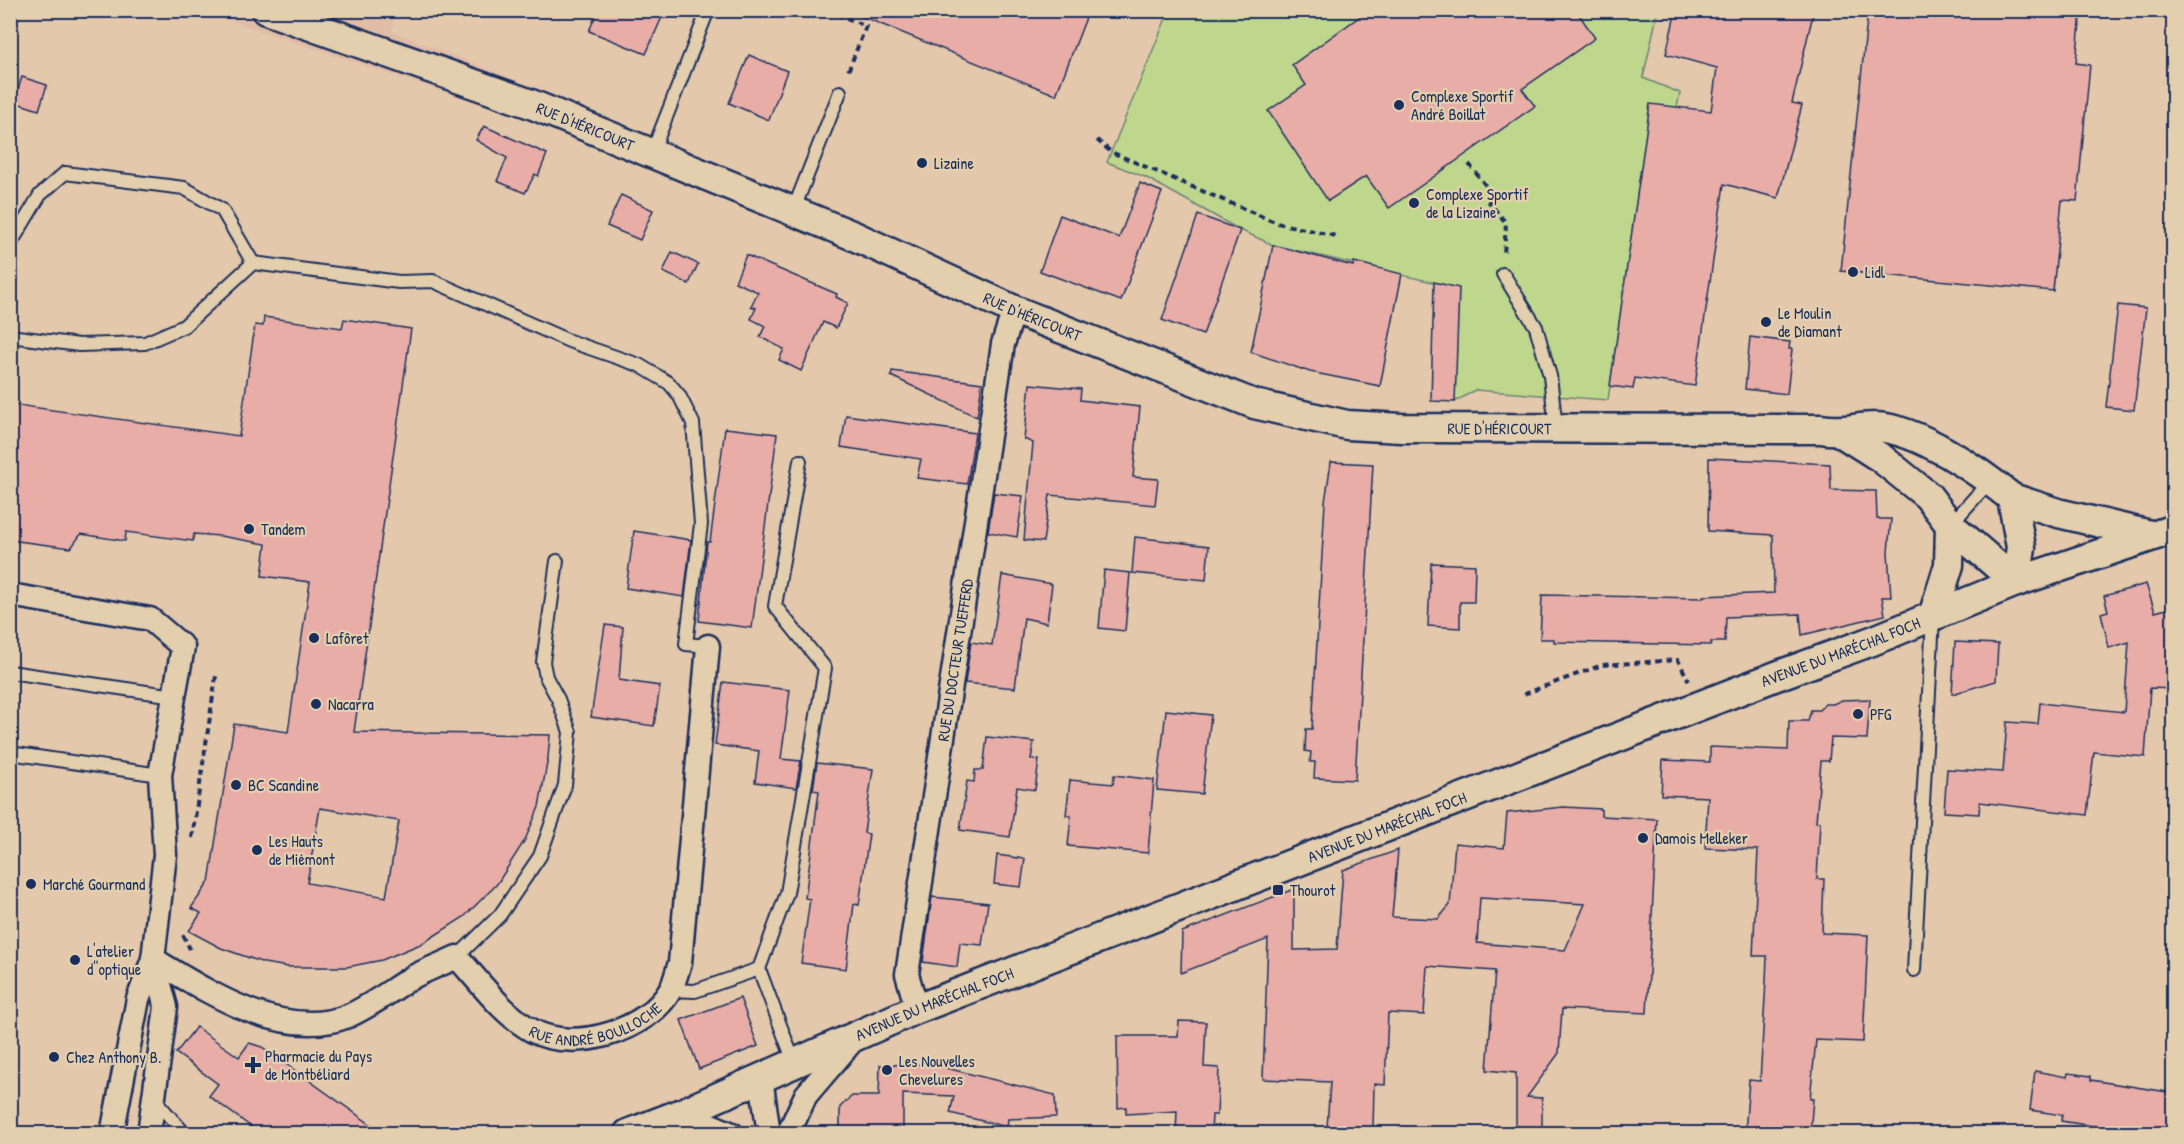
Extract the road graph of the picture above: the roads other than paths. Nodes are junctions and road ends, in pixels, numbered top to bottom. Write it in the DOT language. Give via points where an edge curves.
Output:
graph roads {
  1 [pos="266,10"];
  2 [pos="708,10"];
  3 [pos="840,92"];
  4 [pos="652,153"];
  5 [pos="793,211"];
  6 [pos="10,245"];
  7 [pos="253,263"];
  8 [pos="1503,274"];
  9 [pos="1014,310"];
  10 [pos="10,336"];
  11 [pos="1556,429"];
  12 [pos="1840,432"];
  13 [pos="800,461"];
  14 [pos="2001,489"];
  15 [pos="1950,525"];
  16 [pos="2162,532"];
  17 [pos="557,561"];
  18 [pos="2016,582"];
  19 [pos="10,595"];
  20 [pos="1933,616"];
  21 [pos="708,646"];
  22 [pos="10,672"];
  23 [pos="174,696"];
  24 [pos="10,753"];
  25 [pos="160,775"];
  26 [pos="457,957"];
  27 [pos="153,959"];
  28 [pos="759,969"];
  29 [pos="1914,970"];
  30 [pos="670,990"];
  31 [pos="917,1009"];
  32 [pos="858,1035"];
  33 [pos="794,1062"];
  34 [pos="761,1078"];
  35 [pos="154,1099"];
  36 [pos="682,1113"];
  37 [pos="112,1134"];
  38 [pos="148,1134"];
  39 [pos="185,1134"];
  40 [pos="628,1134"];
  41 [pos="732,1134"];
  42 [pos="769,1134"];
  43 [pos="788,1134"];
  1 -- 4 [label="street, RUE D'HÉRICOURT" via="531,104"];
  2 -- 4 [label="lane"];
  3 -- 5 [label="lane"];
  4 -- 5 [label="street, RUE D'HÉRICOURT"];
  5 -- 9 [label="street, RUE D'HÉRICOURT"];
  6 -- 7 [label="lane" via="40,195 65,172 184,188 222,210"];
  7 -- 10 [label="lane" via="184,326 145,343 79,345"];
  7 -- 21 [label="lane" via="399,282 433,281 569,341 639,365 669,383 693,423 701,524 686,644"];
  8 -- 11 [label="lane" via="1536,327 1550,376"];
  9 -- 11 [label="street, RUE D'HÉRICOURT" via="1254,404 1347,425"];
  9 -- 31 [label="street, RUE DU DOCTEUR TUEFFERD" via="1003,344 907,974"];
  11 -- 12 [label="street, RUE D'HÉRICOURT"];
  12 -- 14 [label="street, RUE D'HÉRICOURT" via="1877,427 1899,432 1953,454"];
  12 -- 15 [label="street, RUE D'HÉRICOURT" via="1881,458 1928,496"];
  13 -- 28 [label="lane" via="775,606 825,668 787,893"];
  14 -- 15 [label="lane"];
  14 -- 16 [label="street, RUE D'HÉRICOURT" via="2058,513"];
  14 -- 18 [label="street" via="2020,548"];
  15 -- 18 [label="street, RUE D'HÉRICOURT"];
  15 -- 20 [label="street" via="1949,565"];
  16 -- 18 [label="street, AVENUE DU MARÉCHAL FOCH"];
  17 -- 26 [label="lane" via="543,662 570,732 565,785 540,856 500,915"];
  18 -- 20 [label="street, AVENUE DU MARÉCHAL FOCH"];
  19 -- 23 [label="street" via="150,619 183,648"];
  20 -- 29 [label="lane"];
  20 -- 31 [label="street, AVENUE DU MARÉCHAL FOCH"];
  21 -- 30 [label="street, RUE ANDRÉ BOULLOCHE" via="680,963"];
  22 -- 23 [label="lane"];
  23 -- 25 [label="street"];
  24 -- 25 [label="lane"];
  25 -- 27 [label="street" via="165,855"];
  26 -- 27 [label="street" via="346,1017 316,1022 275,1019 244,1009"];
  26 -- 30 [label="street, RUE ANDRÉ BOULLOCHE" via="515,1019 534,1032 564,1042 597,1038 643,1019"];
  27 -- 35 [label="street" via="166,1007"];
  27 -- 37 [label="street" via="138,999"];
  28 -- 30 [label="lane" via="695,991"];
  28 -- 33 [label="lane"];
  31 -- 32 [label="street, AVENUE DU MARÉCHAL FOCH"];
  32 -- 33 [label="street, AVENUE DU MARÉCHAL FOCH"];
  32 -- 43 [label="street" via="807,1095"];
  33 -- 34 [label="street, AVENUE DU MARÉCHAL FOCH"];
  34 -- 36 [label="street, AVENUE DU MARÉCHAL FOCH"];
  34 -- 42 [label="street"];
  35 -- 38 [label="street"];
  35 -- 39 [label="lane"];
  36 -- 40 [label="street, AVENUE DU MARÉCHAL FOCH"];
  36 -- 41 [label="street"];
}
